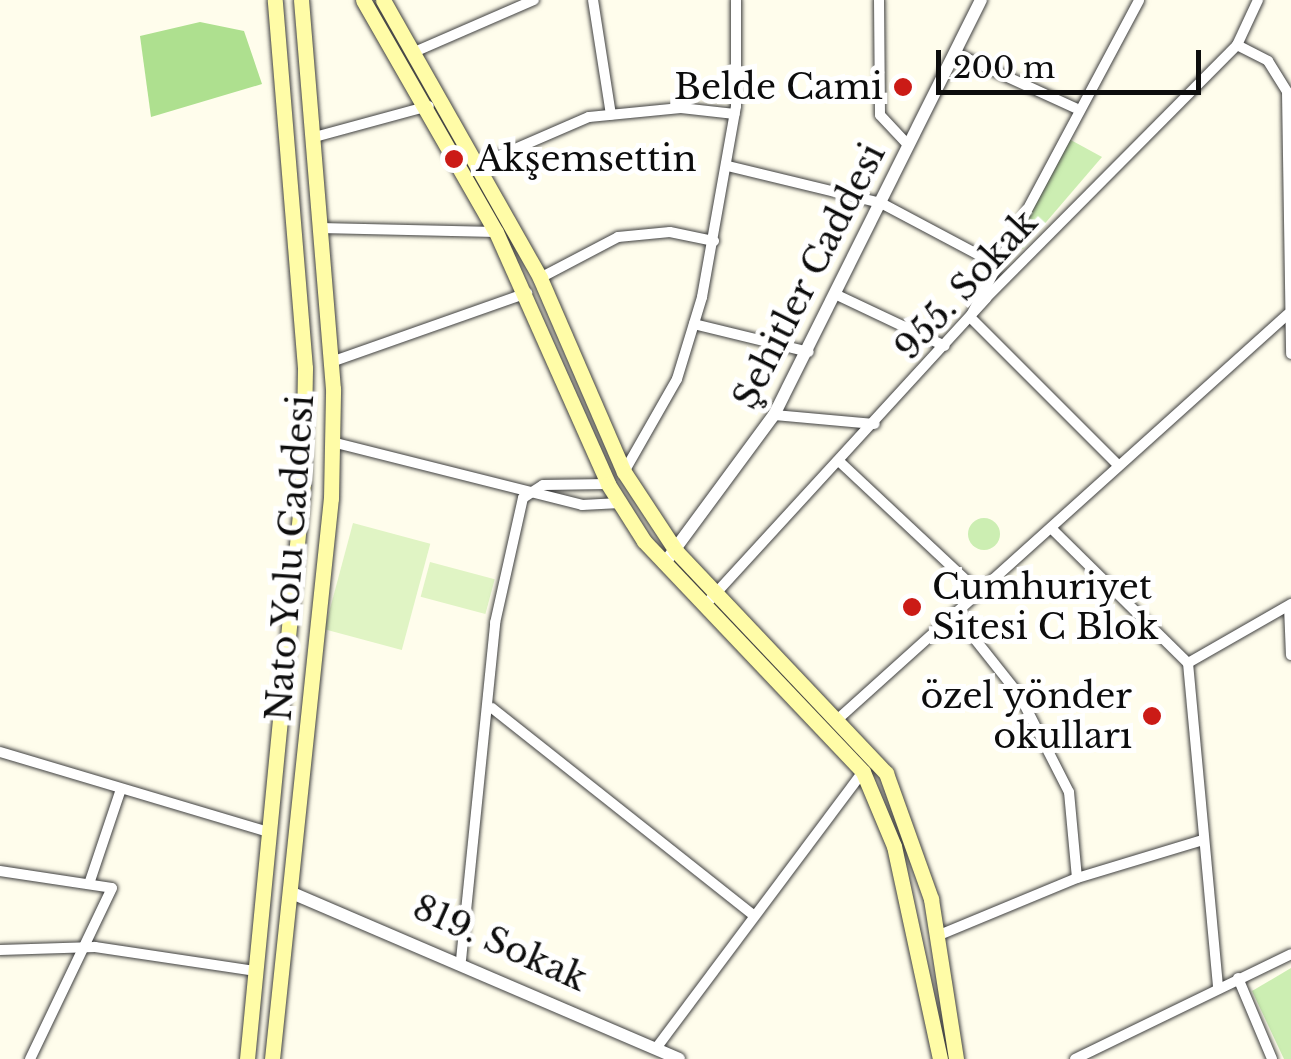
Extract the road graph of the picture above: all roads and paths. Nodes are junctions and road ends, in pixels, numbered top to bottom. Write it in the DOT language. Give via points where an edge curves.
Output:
graph roads {
  1 [pos="275,0"];
  2 [pos="301,0"];
  3 [pos="363,0"];
  4 [pos="383,0"];
  5 [pos="534,0"];
  6 [pos="592,0"];
  7 [pos="736,0"];
  8 [pos="880,0"];
  9 [pos="981,0"];
  10 [pos="1139,0"];
  11 [pos="1258,0"];
  12 [pos="1237,45"];
  13 [pos="412,53"];
  14 [pos="955,53"];
  15 [pos="441,102"];
  16 [pos="1290,106"];
  17 [pos="424,107"];
  18 [pos="1075,108"];
  19 [pos="735,114"];
  20 [pos="611,115"];
  21 [pos="310,138"];
  22 [pos="910,146"];
  23 [pos="478,165"];
  24 [pos="728,166"];
  25 [pos="882,203"];
  26 [pos="1291,208"];
  27 [pos="320,228"];
  28 [pos="496,232"];
  29 [pos="714,241"];
  30 [pos="992,262"];
  31 [pos="540,278"];
  32 [pos="527,293"];
  33 [pos="837,294"];
  34 [pos="1288,314"];
  35 [pos="970,318"];
  36 [pos="694,324"];
  37 [pos="944,346"];
  38 [pos="809,352"];
  39 [pos="1291,354"];
  40 [pos="331,362"];
  41 [pos="774,415"];
  42 [pos="875,424"];
  43 [pos="332,442"];
  44 [pos="841,463"];
  45 [pos="1118,465"];
  46 [pos="624,472"];
  47 [pos="608,484"];
  48 [pos="532,490"];
  49 [pos="620,503"];
  50 [pos="1051,528"];
  51 [pos="676,551"];
  52 [pos="664,564"];
  53 [pos="980,592"];
  54 [pos="712,598"];
  55 [pos="1290,605"];
  56 [pos="955,614"];
  57 [pos="1291,655"];
  58 [pos="1188,662"];
  59 [pos="492,708"];
  60 [pos="838,718"];
  61 [pos="0,752"];
  62 [pos="863,772"];
  63 [pos="121,789"];
  64 [pos="271,834"];
  65 [pos="1203,840"];
  66 [pos="0,872"];
  67 [pos="1077,878"];
  68 [pos="89,884"];
  69 [pos="292,893"];
  70 [pos="752,915"];
  71 [pos="937,936"];
  72 [pos="85,946"];
  73 [pos="0,950"];
  74 [pos="1291,954"];
  75 [pos="461,960"];
  76 [pos="256,971"];
  77 [pos="1238,978"];
  78 [pos="1218,987"];
  79 [pos="657,1047"];
  80 [pos="30,1059"];
  81 [pos="246,1059"];
  82 [pos="272,1059"];
  83 [pos="679,1059"];
  84 [pos="940,1059"];
  85 [pos="956,1059"];
  86 [pos="1075,1059"];
  87 [pos="1272,1059"];
  1 -- 64 [label="main road, Nato Yolu Caddesi" via="305,368 296,605"];
  2 -- 21 [label="main road, Nato Yolu Caddesi"];
  3 -- 17 [label="main road"];
  4 -- 13 [label="main road"];
  5 -- 13 [label="street"];
  6 -- 20 [label="street"];
  7 -- 19 [label="street"];
  8 -- 22 [label="street" via="880,115"];
  9 -- 14 [label="street, Şehitler Caddesi"];
  10 -- 18 [label="street"];
  11 -- 12 [label="street, 955. Sokak"];
  12 -- 16 [label="street" via="1278,72"];
  12 -- 35 [label="street, 955. Sokak"];
  13 -- 15 [label="main road"];
  14 -- 18 [label="street"];
  14 -- 22 [label="street, Şehitler Caddesi"];
  15 -- 17 [label="street"];
  15 -- 23 [label="main road"];
  16 -- 26 [label="street"];
  17 -- 21 [label="street"];
  17 -- 28 [label="main road"];
  18 -- 30 [label="street"];
  19 -- 20 [label="street"];
  19 -- 24 [label="street"];
  20 -- 23 [label="street"];
  21 -- 27 [label="main road, Nato Yolu Caddesi"];
  22 -- 25 [label="street, Şehitler Caddesi"];
  23 -- 31 [label="main road"];
  24 -- 25 [label="street"];
  24 -- 29 [label="street"];
  25 -- 30 [label="street"];
  25 -- 33 [label="street, Şehitler Caddesi"];
  26 -- 34 [label="street"];
  27 -- 28 [label="street"];
  27 -- 40 [label="main road, Nato Yolu Caddesi"];
  28 -- 32 [label="main road"];
  29 -- 31 [label="street" via="618,237"];
  29 -- 36 [label="street"];
  30 -- 35 [label="street"];
  31 -- 46 [label="main road"];
  32 -- 40 [label="street"];
  32 -- 47 [label="main road"];
  33 -- 37 [label="street"];
  33 -- 38 [label="street, Şehitler Caddesi"];
  34 -- 39 [label="street"];
  34 -- 45 [label="street"];
  35 -- 37 [label="street, 955. Sokak"];
  35 -- 45 [label="street"];
  36 -- 38 [label="street"];
  36 -- 46 [label="street" via="677,379"];
  37 -- 42 [label="street, 955. Sokak"];
  38 -- 41 [label="street, Şehitler Caddesi"];
  40 -- 43 [label="main road, Nato Yolu Caddesi"];
  41 -- 42 [label="street"];
  41 -- 51 [label="street, Şehitler Caddesi"];
  42 -- 44 [label="street, 955. Sokak"];
  43 -- 48 [label="street"];
  43 -- 69 [label="main road, Nato Yolu Caddesi"];
  44 -- 53 [label="street"];
  44 -- 54 [label="street, 955. Sokak"];
  45 -- 50 [label="street"];
  46 -- 51 [label="main road"];
  47 -- 48 [label="street"];
  47 -- 49 [label="main road"];
  48 -- 49 [label="street" via="582,505"];
  48 -- 59 [label="street" via="495,623"];
  49 -- 52 [label="main road"];
  50 -- 53 [label="street"];
  50 -- 58 [label="street"];
  51 -- 52 [label="street, Şehitler Caddesi"];
  51 -- 54 [label="main road"];
  52 -- 54 [label="main road"];
  53 -- 56 [label="street"];
  54 -- 60 [label="main road"];
  54 -- 62 [label="main road"];
  55 -- 57 [label="street"];
  55 -- 58 [label="street"];
  56 -- 60 [label="street"];
  56 -- 67 [label="street" via="1020,696 1069,792"];
  58 -- 65 [label="street"];
  59 -- 70 [label="street"];
  59 -- 75 [label="street"];
  60 -- 71 [label="main road" via="886,773"];
  61 -- 63 [label="street"];
  62 -- 70 [label="street"];
  62 -- 84 [label="main road" via="894,846"];
  63 -- 64 [label="street"];
  63 -- 68 [label="street"];
  64 -- 76 [label="main road, Nato Yolu Caddesi"];
  65 -- 67 [label="street"];
  65 -- 78 [label="street"];
  66 -- 68 [label="street"];
  67 -- 71 [label="street"];
  68 -- 72 [label="street" via="112,888"];
  69 -- 75 [label="street, 819. Sokak"];
  69 -- 82 [label="main road, Nato Yolu Caddesi"];
  70 -- 79 [label="street"];
  71 -- 85 [label="main road"];
  72 -- 73 [label="street"];
  72 -- 76 [label="street"];
  72 -- 80 [label="street"];
  74 -- 77 [label="street"];
  75 -- 79 [label="street, 819. Sokak"];
  76 -- 81 [label="main road, Nato Yolu Caddesi"];
  77 -- 78 [label="street"];
  77 -- 87 [label="street"];
  78 -- 86 [label="street"];
  79 -- 83 [label="street, 819. Sokak"];
}
